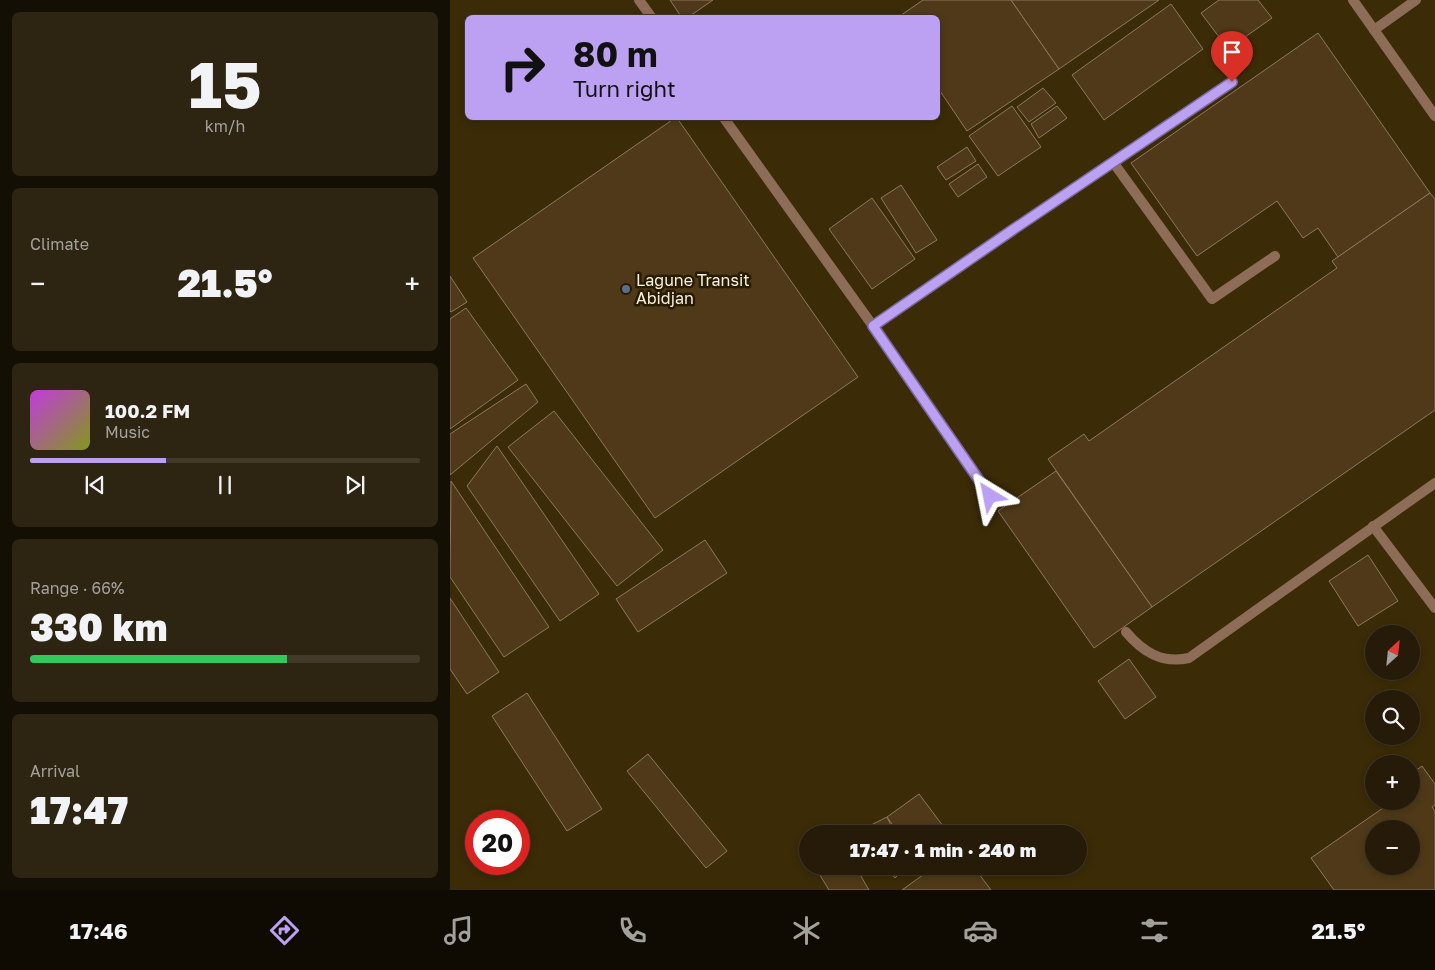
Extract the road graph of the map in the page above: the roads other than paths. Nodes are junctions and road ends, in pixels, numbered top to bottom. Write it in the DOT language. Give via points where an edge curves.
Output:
graph roads {
  1 [pos="640,0"];
  2 [pos="1353,0"];
  3 [pos="1416,0"];
  4 [pos="650,15"];
  5 [pos="1374,30"];
  6 [pos="1232,82"];
  7 [pos="1435,116"];
  8 [pos="725,120"];
  9 [pos="1112,162"];
  10 [pos="1275,256"];
  11 [pos="873,326"];
  12 [pos="1435,482"];
  13 [pos="990,496"];
  14 [pos="1373,526"];
  15 [pos="1435,608"];
  16 [pos="1126,632"];
  1 -- 4 [label="lane"];
  2 -- 5 [label="lane"];
  3 -- 5 [label="lane"];
  5 -- 7 [label="lane"];
  6 -- 9 [label="lane"];
  8 -- 11 [label="lane"];
  9 -- 10 [label="lane" via="1212,299"];
  9 -- 11 [label="lane"];
  11 -- 13 [label="lane"];
  12 -- 14 [label="lane"];
  14 -- 15 [label="lane"];
  14 -- 16 [label="lane" via="1189,658 1170,660 1151,654 1138,646"];
}
